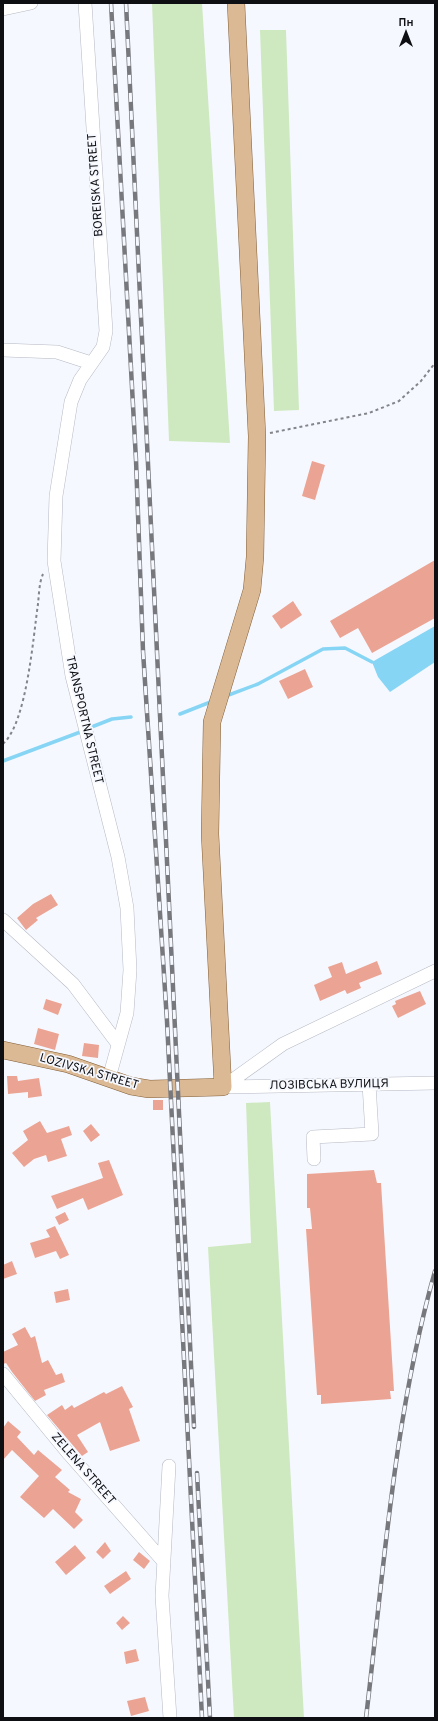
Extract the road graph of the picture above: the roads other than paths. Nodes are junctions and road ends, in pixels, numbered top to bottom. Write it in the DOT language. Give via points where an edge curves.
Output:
graph roads {
  1 [pos="31,3"];
  2 [pos="85,3"];
  3 [pos="236,3"];
  4 [pos="3,9"];
  5 [pos="3,350"];
  6 [pos="91,363"];
  7 [pos="3,920"];
  8 [pos="435,971"];
  9 [pos="118,1044"];
  10 [pos="3,1050"];
  11 [pos="109,1078"];
  12 [pos="435,1083"];
  13 [pos="369,1084"];
  14 [pos="223,1087"];
  15 [pos="314,1159"];
  16 [pos="3,1374"];
  17 [pos="169,1466"];
  18 [pos="164,1562"];
  19 [pos="170,1718"];
  1 -- 4 [label="street"];
  2 -- 6 [label="street, BOREISKA STREET" via="106,331 103,347"];
  3 -- 14 [label="main road" via="257,436 252,590 212,722 210,834"];
  5 -- 6 [label="street" via="57,352"];
  6 -- 9 [label="street, TRANSPORTNA STREET" via="80,380 71,402 56,496 54,554 72,676 118,857 127,908 130,970 127,1013"];
  7 -- 9 [label="street" via="73,984"];
  8 -- 14 [label="street" via="283,1044"];
  9 -- 11 [label="street, TRANSPORTNA STREET"];
  10 -- 11 [label="main road, LOZIVSKA STREET" via="68,1064"];
  11 -- 14 [label="main road, LOZIVSKA STREET" via="149,1089"];
  12 -- 13 [label="street, ЛОЗІВСЬКА ВУЛИЦЯ"];
  13 -- 14 [label="street, ЛОЗІВСЬКА ВУЛИЦЯ"];
  13 -- 15 [label="street" via="372,1134 313,1137"];
  16 -- 18 [label="street, ZELENA STREET"];
  17 -- 18 [label="street"];
  18 -- 19 [label="street" via="162,1596"];
}
